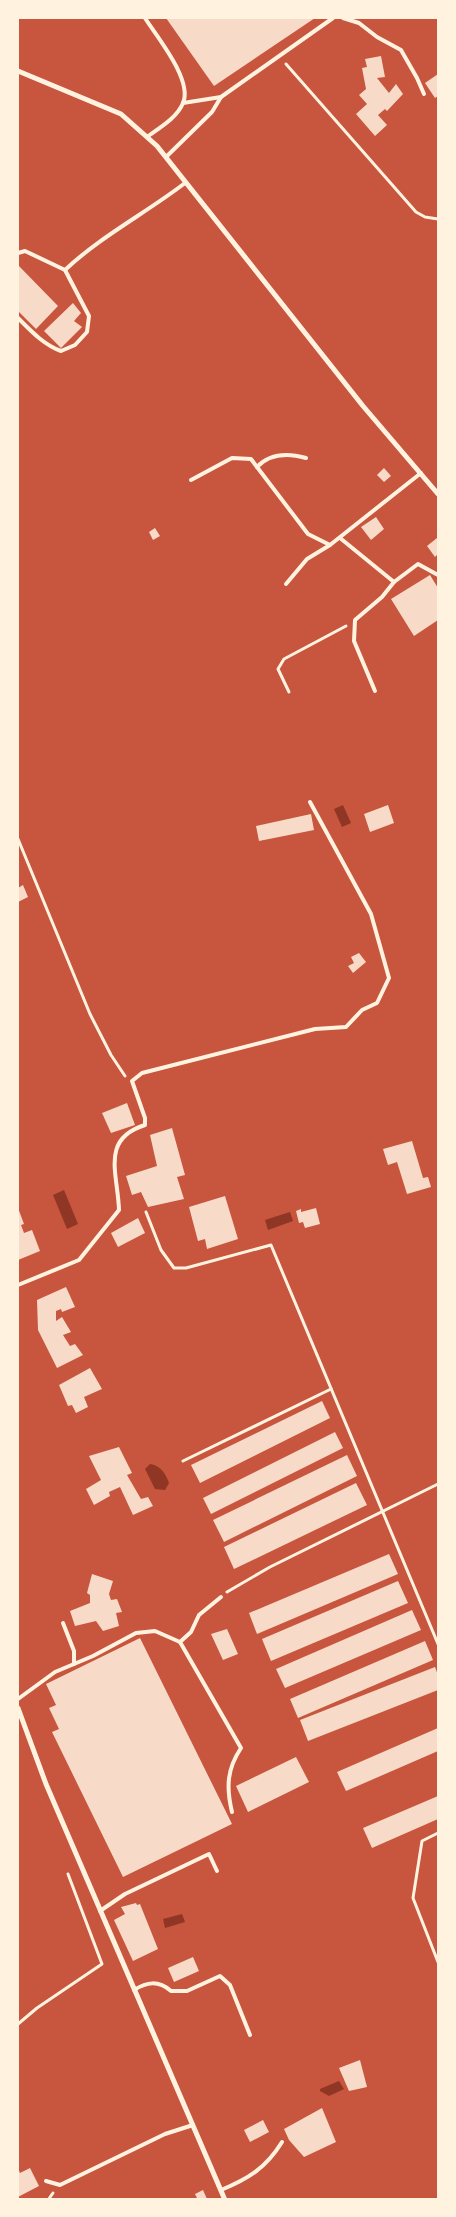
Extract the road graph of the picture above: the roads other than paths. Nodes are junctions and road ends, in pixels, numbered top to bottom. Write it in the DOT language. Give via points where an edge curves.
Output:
graph roads {
  1 [pos="145,18"];
  2 [pos="333,18"];
  3 [pos="343,18"];
  4 [pos="18,72"];
  5 [pos="424,94"];
  6 [pos="221,97"];
  7 [pos="183,103"];
  8 [pos="147,137"];
  9 [pos="166,157"];
  10 [pos="185,183"];
  11 [pos="18,253"];
  12 [pos="65,270"];
  13 [pos="18,318"];
  14 [pos="306,458"];
  15 [pos="257,467"];
  16 [pos="421,473"];
  17 [pos="190,480"];
  18 [pos="438,494"];
  19 [pos="340,538"];
  20 [pos="330,546"];
  21 [pos="438,575"];
  22 [pos="394,582"];
  23 [pos="286,584"];
  24 [pos="376,692"];
  25 [pos="310,802"];
  26 [pos="18,1285"];
  27 [pos="221,1597"];
  28 [pos="63,1623"];
  29 [pos="180,1642"];
  30 [pos="74,1664"];
  31 [pos="18,1699"];
  32 [pos="18,1708"];
  33 [pos="232,1812"];
  34 [pos="217,1871"];
  35 [pos="100,1910"];
  36 [pos="134,1990"];
  37 [pos="250,2035"];
  38 [pos="193,2125"];
  39 [pos="282,2142"];
  40 [pos="46,2181"];
  41 [pos="221,2190"];
  42 [pos="225,2200"];
  1 -- 7 [label="lane" via="185,86"];
  2 -- 6 [label="lane"];
  3 -- 5 [label="lane" via="358,23 400,50"];
  4 -- 8 [label="street" via="120,114"];
  6 -- 7 [label="lane"];
  6 -- 9 [label="lane" via="212,112"];
  7 -- 8 [label="lane" via="168,122"];
  8 -- 9 [label="street"];
  9 -- 10 [label="street"];
  10 -- 12 [label="lane" via="84,252"];
  10 -- 16 [label="street" via="363,406"];
  11 -- 12 [label="lane" via="25,251"];
  12 -- 13 [label="lane" via="89,316 87,332 75,345 62,351 52,348"];
  14 -- 15 [label="lane" via="290,454 265,458"];
  15 -- 17 [label="lane" via="251,459 232,458"];
  15 -- 20 [label="lane" via="308,534"];
  16 -- 18 [label="street"];
  16 -- 19 [label="lane"];
  19 -- 20 [label="lane"];
  19 -- 22 [label="lane"];
  20 -- 23 [label="lane" via="307,559"];
  21 -- 22 [label="lane" via="418,564"];
  22 -- 24 [label="lane" via="382,598 355,620 354,641"];
  25 -- 26 [label="lane" via="371,914 389,978 377,1003 362,1010 346,1027 315,1029 142,1072 132,1081 145,1125 122,1136 114,1149 119,1210 79,1260"];
  27 -- 29 [label="lane" via="199,1615"];
  28 -- 30 [label="lane" via="74,1651"];
  29 -- 30 [label="lane" via="156,1631 136,1633"];
  29 -- 33 [label="lane" via="241,1748 231,1763 227,1790"];
  30 -- 31 [label="lane" via="55,1672"];
  32 -- 35 [label="street" via="46,1784"];
  34 -- 35 [label="lane" via="209,1854"];
  35 -- 36 [label="street"];
  36 -- 37 [label="lane" via="147,1982 164,1984 171,1991 187,1991 220,1976 230,1986"];
  36 -- 38 [label="street"];
  38 -- 40 [label="lane" via="165,2134 60,2185"];
  38 -- 41 [label="street"];
  39 -- 41 [label="lane" via="270,2161"];
  41 -- 42 [label="street"];
}
